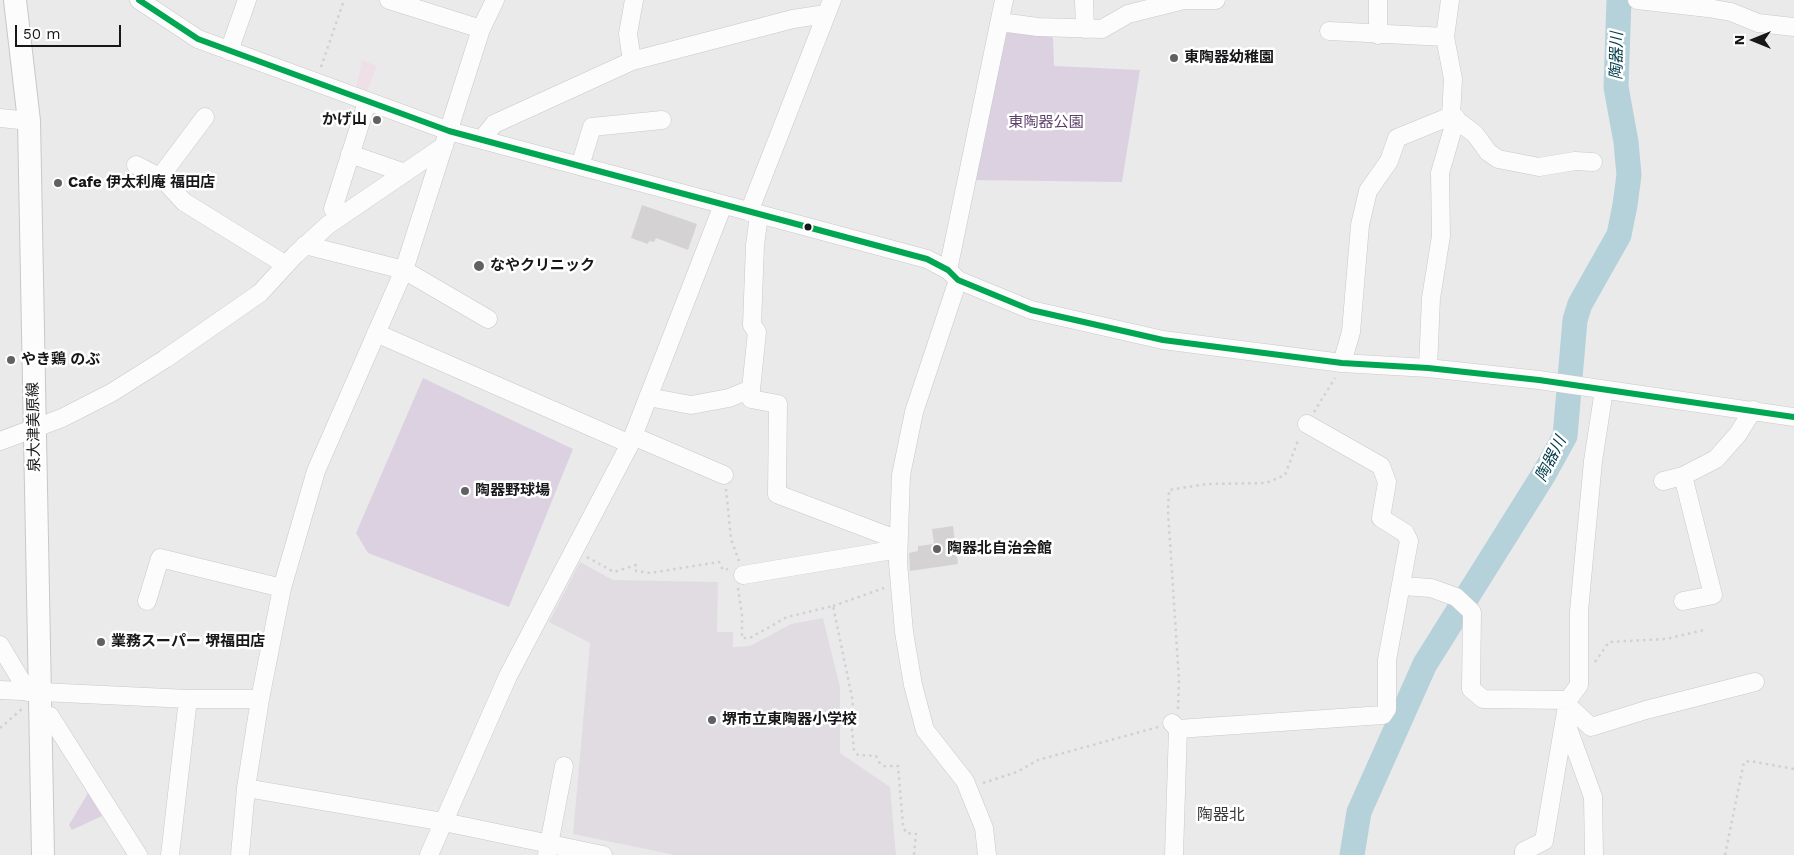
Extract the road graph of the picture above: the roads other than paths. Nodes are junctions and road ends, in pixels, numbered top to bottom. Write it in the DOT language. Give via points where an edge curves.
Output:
graph roads {
  1 [pos="15,0"];
  2 [pos="139,0"];
  3 [pos="247,0"];
  4 [pos="389,0"];
  5 [pos="495,0"];
  6 [pos="634,0"];
  7 [pos="1004,0"];
  8 [pos="1084,0"];
  9 [pos="1216,0"];
  10 [pos="1378,0"];
  11 [pos="1450,0"];
  12 [pos="1636,0"];
  13 [pos="1659,2"];
  14 [pos="1733,6"];
  15 [pos="829,7"];
  16 [pos="1000,22"];
  17 [pos="1794,27"];
  18 [pos="481,29"];
  19 [pos="1085,29"];
  20 [pos="1330,31"];
  21 [pos="1378,35"];
  22 [pos="1446,36"];
  23 [pos="230,51"];
  24 [pos="632,62"];
  25 [pos="367,102"];
  26 [pos="205,117"];
  27 [pos="1453,117"];
  28 [pos="0,118"];
  29 [pos="662,120"];
  30 [pos="29,121"];
  31 [pos="447,138"];
  32 [pos="482,139"];
  33 [pos="350,154"];
  34 [pos="1593,162"];
  35 [pos="136,165"];
  36 [pos="580,166"];
  37 [pos="405,173"];
  38 [pos="160,177"];
  39 [pos="723,204"];
  40 [pos="333,209"];
  41 [pos="754,214"];
  42 [pos="306,245"];
  43 [pos="286,265"];
  44 [pos="404,270"];
  45 [pos="953,275"];
  46 [pos="488,319"];
  47 [pos="376,333"];
  48 [pos="1342,363"];
  49 [pos="1428,368"];
  50 [pos="751,389"];
  51 [pos="1604,390"];
  52 [pos="648,397"];
  53 [pos="1753,410"];
  54 [pos="1794,417"];
  55 [pos="1307,424"];
  56 [pos="34,430"];
  57 [pos="632,440"];
  58 [pos="0,441"];
  59 [pos="724,475"];
  60 [pos="1683,476"];
  61 [pos="1663,480"];
  62 [pos="898,544"];
  63 [pos="738,576"];
  64 [pos="1402,586"];
  65 [pos="282,588"];
  66 [pos="147,601"];
  67 [pos="1683,601"];
  68 [pos="0,645"];
  69 [pos="1755,682"];
  70 [pos="0,690"];
  71 [pos="188,699"];
  72 [pos="260,699"];
  73 [pos="33,702"];
  74 [pos="1566,708"];
  75 [pos="564,766"];
  76 [pos="246,788"];
  77 [pos="444,822"];
  78 [pos="547,849"];
  79 [pos="43,855"];
  80 [pos="138,855"];
  81 [pos="170,855"];
  82 [pos="240,855"];
  83 [pos="429,855"];
  84 [pos="603,855"];
  85 [pos="987,855"];
  86 [pos="1174,855"];
  87 [pos="1524,855"];
  88 [pos="1594,855"];
  1 -- 30 [label="main road, 泉大津美原線"];
  2 -- 23 [label="street" via="198,40"];
  3 -- 23 [label="street"];
  4 -- 18 [label="street"];
  5 -- 18 [label="street"];
  6 -- 24 [label="street" via="628,34"];
  7 -- 16 [label="street"];
  8 -- 19 [label="street"];
  9 -- 19 [label="street" via="1184,0 1128,14 1102,28"];
  10 -- 21 [label="street"];
  11 -- 22 [label="street"];
  12 -- 13 [label="street"];
  13 -- 14 [label="street" via="1708,8"];
  14 -- 17 [label="street" via="1758,23"];
  15 -- 24 [label="street"];
  15 -- 41 [label="street"];
  16 -- 19 [label="street"];
  16 -- 45 [label="street" via="968,165"];
  18 -- 31 [label="street"];
  20 -- 21 [label="street"];
  21 -- 22 [label="street"];
  22 -- 27 [label="street" via="1453,79"];
  23 -- 25 [label="street"];
  24 -- 32 [label="street" via="494,124"];
  25 -- 31 [label="street"];
  25 -- 33 [label="street"];
  26 -- 38 [label="street"];
  27 -- 34 [label="street" via="1475,134 1488,152 1498,159 1538,167 1575,161"];
  27 -- 48 [label="street" via="1397,138 1389,161 1368,191 1360,225 1351,332"];
  27 -- 49 [label="street" via="1440,173 1441,236 1431,298"];
  28 -- 30 [label="street"];
  29 -- 36 [label="street" via="592,127"];
  30 -- 56 [label="main road, 泉大津美原線"];
  31 -- 32 [label="street"];
  31 -- 37 [label="street"];
  31 -- 44 [label="street"];
  32 -- 36 [label="street"];
  33 -- 37 [label="street"];
  33 -- 40 [label="street"];
  35 -- 38 [label="street"];
  36 -- 39 [label="street"];
  37 -- 42 [label="street" via="328,225"];
  38 -- 43 [label="street" via="184,202"];
  39 -- 41 [label="street"];
  39 -- 52 [label="street"];
  41 -- 45 [label="street" via="927,259"];
  41 -- 50 [label="street" via="752,325 757,332"];
  42 -- 43 [label="street"];
  42 -- 44 [label="street"];
  43 -- 56 [label="street" via="260,293 165,359 111,394"];
  44 -- 46 [label="street"];
  44 -- 47 [label="street"];
  45 -- 48 [label="street" via="1031,310 1163,340"];
  45 -- 62 [label="street" via="914,412 901,475"];
  47 -- 57 [label="street"];
  47 -- 65 [label="street" via="316,471"];
  48 -- 49 [label="street"];
  49 -- 51 [label="street"];
  50 -- 52 [label="street" via="729,398 691,405"];
  50 -- 62 [label="street" via="751,399 778,404 777,494"];
  51 -- 53 [label="street"];
  51 -- 74 [label="street" via="1593,461 1578,611 1579,685"];
  52 -- 57 [label="street"];
  53 -- 54 [label="street"];
  53 -- 60 [label="street" via="1738,434 1716,458"];
  55 -- 64 [label="street" via="1381,466 1387,482 1381,518 1405,533 1410,541"];
  56 -- 58 [label="street"];
  56 -- 73 [label="main road, 泉大津美原線"];
  57 -- 59 [label="street"];
  57 -- 77 [label="street" via="508,676"];
  60 -- 61 [label="street"];
  60 -- 67 [label="street" via="1713,595"];
  62 -- 63 [label="street"];
  62 -- 85 [label="street" via="904,632 913,684 926,730 965,781 984,828"];
  64 -- 74 [label="street" via="1431,588 1461,602 1472,612 1471,689 1483,699"];
  64 -- 86 [label="street" via="1387,660 1387,709 1383,715 1175,726"];
  65 -- 66 [label="street" via="160,558"];
  65 -- 72 [label="street"];
  68 -- 73 [label="street"];
  69 -- 74 [label="street" via="1591,727"];
  70 -- 73 [label="street"];
  71 -- 72 [label="street"];
  71 -- 73 [label="street"];
  71 -- 81 [label="street"];
  72 -- 76 [label="street"];
  73 -- 79 [label="main road, 泉大津美原線"];
  73 -- 80 [label="street" via="50,716"];
  74 -- 87 [label="street" via="1544,841 1524,851"];
  74 -- 88 [label="street" via="1592,797"];
  75 -- 78 [label="street"];
  76 -- 77 [label="street"];
  76 -- 82 [label="street"];
  77 -- 78 [label="street"];
  77 -- 83 [label="street"];
  78 -- 84 [label="street"];
}
